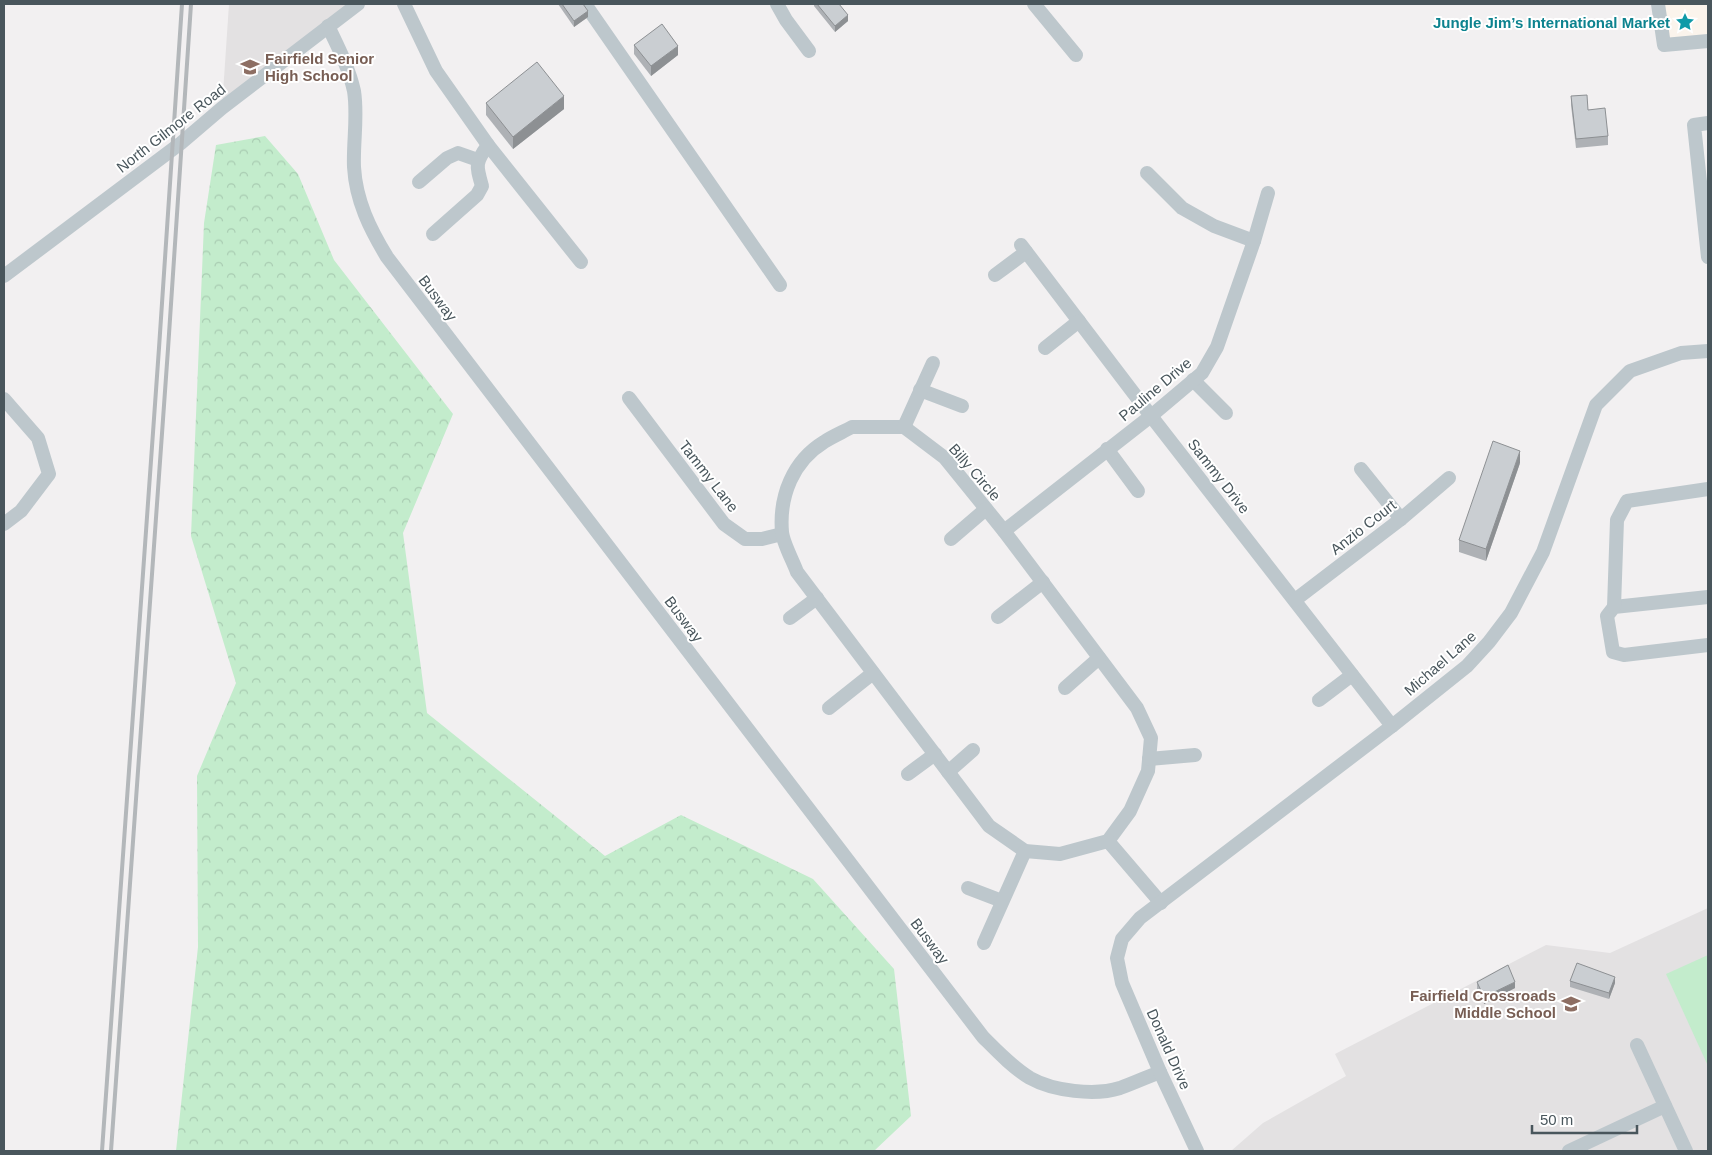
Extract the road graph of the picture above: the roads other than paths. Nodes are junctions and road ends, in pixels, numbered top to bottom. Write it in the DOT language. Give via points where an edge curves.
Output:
graph roads {
  1 [pos="358,4"];
  2 [pos="404,4"];
  3 [pos="585,4"];
  4 [pos="778,4"];
  5 [pos="1034,4"];
  6 [pos="1658,4"];
  7 [pos="328,26"];
  8 [pos="1708,41"];
  9 [pos="809,51"];
  10 [pos="1076,55"];
  11 [pos="1708,123"];
  12 [pos="488,145"];
  13 [pos="478,160"];
  14 [pos="1147,172"];
  15 [pos="419,182"];
  16 [pos="1268,194"];
  17 [pos="1707,226"];
  18 [pos="433,234"];
  19 [pos="1254,241"];
  20 [pos="1708,257"];
  21 [pos="581,262"];
  22 [pos="995,274"];
  23 [pos="4,276"];
  24 [pos="780,285"];
  25 [pos="1079,322"];
  26 [pos="1045,348"];
  27 [pos="1708,351"];
  28 [pos="933,363"];
  29 [pos="1193,380"];
  30 [pos="920,390"];
  31 [pos="629,398"];
  32 [pos="4,399"];
  33 [pos="962,406"];
  34 [pos="1226,414"];
  35 [pos="1151,416"];
  36 [pos="904,428"];
  37 [pos="1107,449"];
  38 [pos="1361,469"];
  39 [pos="1450,478"];
  40 [pos="1708,489"];
  41 [pos="1138,491"];
  42 [pos="986,509"];
  43 [pos="1400,518"];
  44 [pos="4,524"];
  45 [pos="1004,531"];
  46 [pos="782,534"];
  47 [pos="951,539"];
  48 [pos="1042,582"];
  49 [pos="1708,596"];
  50 [pos="817,598"];
  51 [pos="1295,600"];
  52 [pos="1614,607"];
  53 [pos="998,617"];
  54 [pos="790,618"];
  55 [pos="1708,645"];
  56 [pos="1100,658"];
  57 [pos="873,673"];
  58 [pos="1352,675"];
  59 [pos="1066,688"];
  60 [pos="1319,700"];
  61 [pos="829,708"];
  62 [pos="1392,726"];
  63 [pos="973,750"];
  64 [pos="934,754"];
  65 [pos="1195,755"];
  66 [pos="1150,759"];
  67 [pos="948,772"];
  68 [pos="908,774"];
  69 [pos="1108,840"];
  70 [pos="1025,851"];
  71 [pos="968,888"];
  72 [pos="1002,901"];
  73 [pos="1160,903"];
  74 [pos="984,943"];
  75 [pos="1117,958"];
  76 [pos="1636,1045"];
  77 [pos="1160,1072"];
  78 [pos="1665,1106"];
  79 [pos="1197,1151"];
  80 [pos="1569,1151"];
  81 [pos="1686,1151"];
  1 -- 7 [label="street, North Gilmore Road"];
  2 -- 12 [label="street" via="436,71"];
  3 -- 24 [label="street"];
  4 -- 9 [label="street"];
  5 -- 10 [label="street"];
  6 -- 8 [label="street" via="1664,46"];
  7 -- 23 [label="street, North Gilmore Road" via="181,143"];
  7 -- 77 [label="street, Busway" via="354,91 356,186 370,230 983,1037 1030,1078 1058,1088 1088,1093 1111,1090"];
  11 -- 17 [label="street" via="1694,125"];
  12 -- 13 [label="street"];
  12 -- 21 [label="street"];
  13 -- 15 [label="street" via="458,153 447,158"];
  13 -- 18 [label="street" via="482,186 477,195"];
  14 -- 19 [label="street" via="1182,208 1214,226"];
  16 -- 19 [label="street, Pauline Drive"];
  17 -- 20 [label="street"];
  19 -- 29 [label="street, Pauline Drive" via="1217,348 1202,373"];
  22 -- 25 [label="street, Sammy Drive" via="1024,248"];
  25 -- 26 [label="street"];
  25 -- 35 [label="street, Sammy Drive"];
  27 -- 62 [label="street, Michael Lane" via="1681,353 1630,371 1596,404 1543,552 1511,612 1467,666"];
  28 -- 30 [label="street"];
  29 -- 34 [label="street"];
  29 -- 35 [label="street, Pauline Drive"];
  30 -- 33 [label="street"];
  30 -- 36 [label="street"];
  31 -- 46 [label="street, Tammy Lane" via="724,524 745,539"];
  32 -- 44 [label="street" via="38,438 49,474 22,511"];
  35 -- 37 [label="street, Pauline Drive"];
  35 -- 51 [label="street, Sammy Drive"];
  36 -- 42 [label="street, Billy Circle" via="945,458"];
  36 -- 46 [label="street" via="852,427 823,442 802,460 783,497"];
  37 -- 41 [label="street"];
  37 -- 45 [label="street, Pauline Drive"];
  38 -- 43 [label="street"];
  39 -- 43 [label="street, Anzio Court"];
  40 -- 52 [label="street" via="1627,501 1617,520"];
  42 -- 45 [label="street, Billy Circle"];
  42 -- 47 [label="street"];
  43 -- 51 [label="street, Anzio Court"];
  45 -- 48 [label="street, Billy Circle"];
  46 -- 50 [label="street" via="797,572"];
  48 -- 53 [label="street"];
  48 -- 56 [label="street, Billy Circle"];
  49 -- 52 [label="street"];
  50 -- 54 [label="street"];
  50 -- 57 [label="street"];
  51 -- 58 [label="street, Sammy Drive"];
  52 -- 55 [label="street" via="1608,616 1612,652 1624,655"];
  56 -- 59 [label="street"];
  56 -- 66 [label="street, Billy Circle" via="1137,708 1151,738"];
  57 -- 61 [label="street"];
  57 -- 64 [label="street"];
  58 -- 60 [label="street"];
  58 -- 62 [label="street, Sammy Drive"];
  62 -- 73 [label="street, Michael Lane"];
  63 -- 67 [label="street"];
  64 -- 67 [label="street"];
  64 -- 68 [label="street"];
  65 -- 66 [label="street"];
  66 -- 69 [label="street, Billy Circle" via="1130,811"];
  67 -- 70 [label="street" via="989,826"];
  69 -- 70 [label="street" via="1060,854"];
  69 -- 73 [label="street"];
  70 -- 72 [label="street"];
  71 -- 72 [label="street"];
  72 -- 74 [label="street"];
  73 -- 75 [label="street, Michael Lane" via="1140,918 1122,938"];
  75 -- 77 [label="street, Donald Drive" via="1122,983"];
  76 -- 78 [label="street"];
  77 -- 79 [label="street, Donald Drive"];
  78 -- 80 [label="street"];
  78 -- 81 [label="street"];
}
